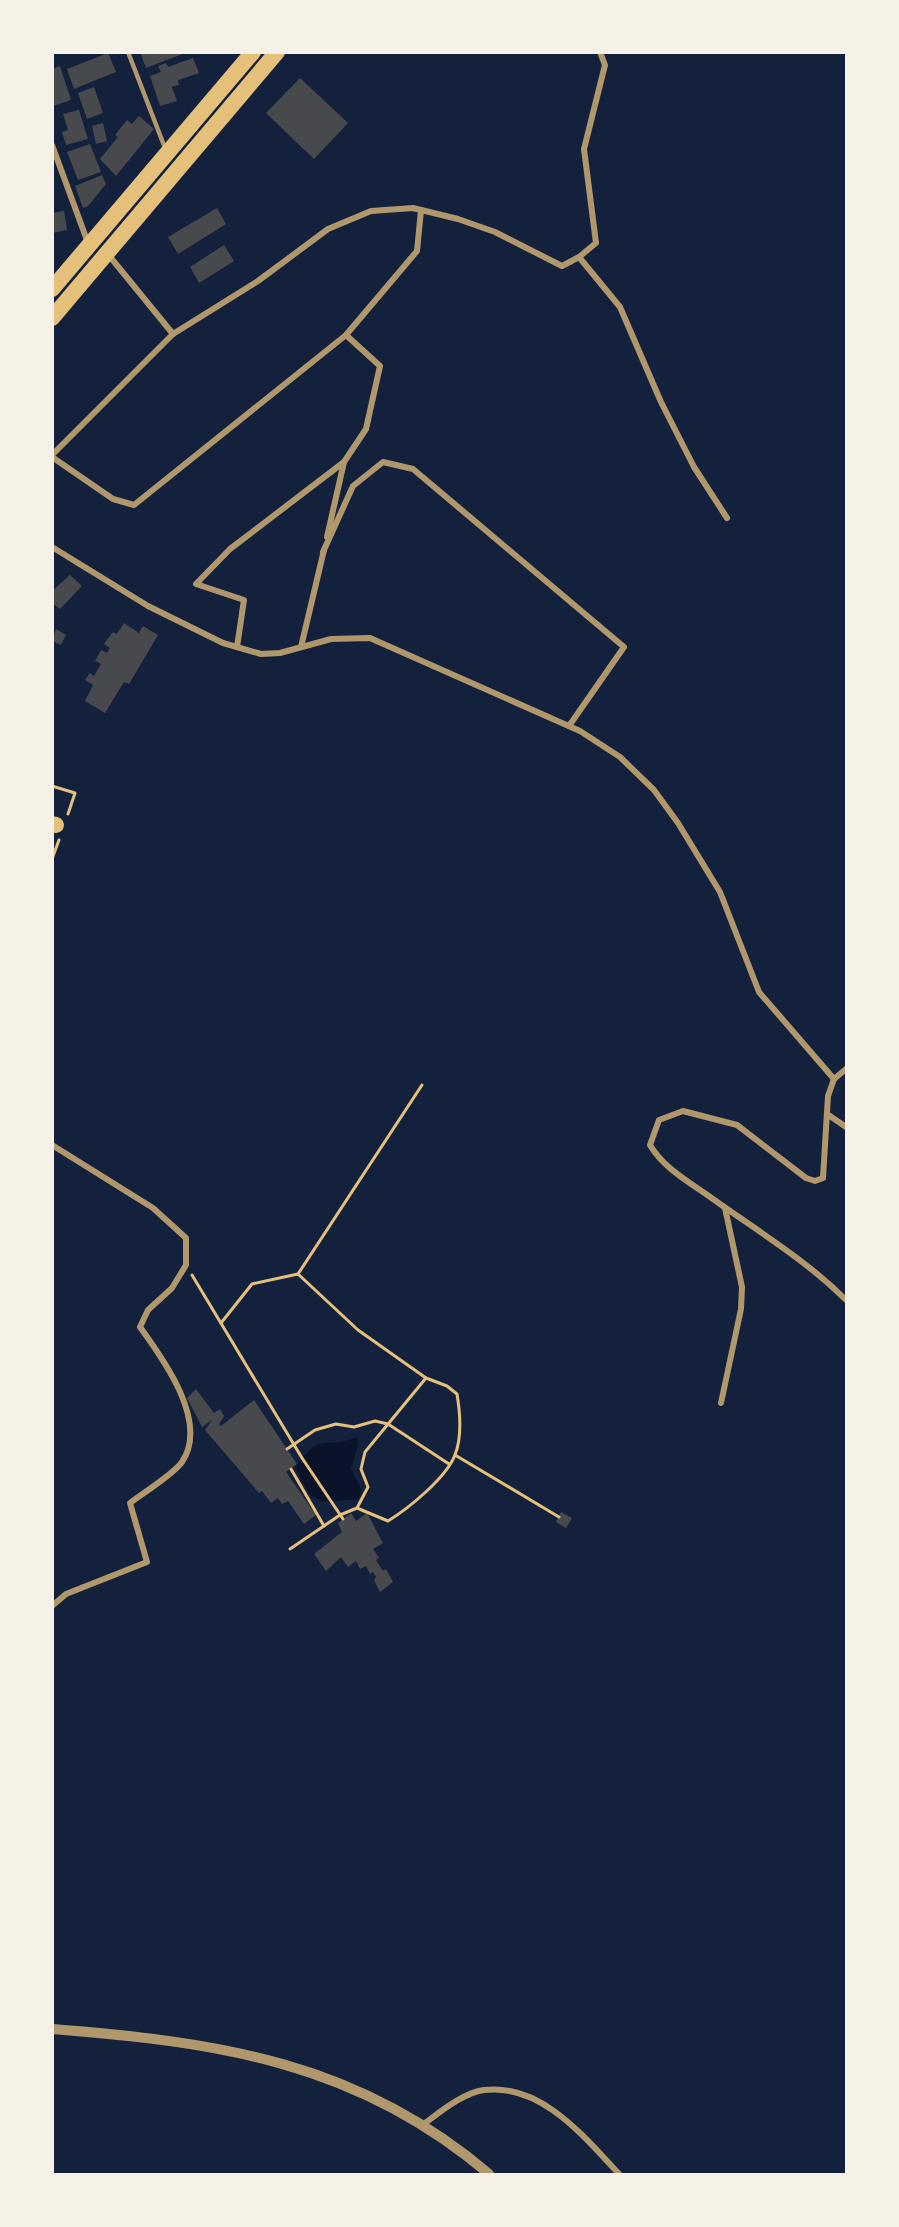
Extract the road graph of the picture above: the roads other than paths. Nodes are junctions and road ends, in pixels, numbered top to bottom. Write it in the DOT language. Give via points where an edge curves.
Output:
graph roads {
  1 [pos="128,52"];
  2 [pos="253,52"];
  3 [pos="277,52"];
  4 [pos="600,52"];
  5 [pos="52,146"];
  6 [pos="168,155"];
  7 [pos="421,210"];
  8 [pos="89,245"];
  9 [pos="107,253"];
  10 [pos="579,257"];
  11 [pos="52,289"];
  12 [pos="52,318"];
  13 [pos="173,334"];
  14 [pos="346,335"];
  15 [pos="52,456"];
  16 [pos="344,462"];
  17 [pos="727,518"];
  18 [pos="52,547"];
  19 [pos="323,552"];
  20 [pos="237,647"];
  21 [pos="301,647"];
  22 [pos="569,726"];
  23 [pos="846,1069"];
  24 [pos="834,1078"];
  25 [pos="827,1114"];
  26 [pos="846,1127"];
  27 [pos="52,1145"];
  28 [pos="725,1208"];
  29 [pos="846,1300"];
  30 [pos="721,1403"];
  31 [pos="52,1606"];
  32 [pos="52,2029"];
  33 [pos="421,2126"];
  34 [pos="489,2175"];
  35 [pos="619,2175"];
  1 -- 6 [label="lane"];
  2 -- 6 [label="highway"];
  3 -- 9 [label="highway"];
  4 -- 10 [label="street" via="605,65 584,149 596,243"];
  5 -- 8 [label="street"];
  6 -- 8 [label="highway"];
  7 -- 10 [label="street" via="495,232 562,266"];
  7 -- 13 [label="street" via="371,211 328,229"];
  7 -- 14 [label="street" via="417,251"];
  8 -- 11 [label="highway"];
  9 -- 12 [label="highway"];
  9 -- 13 [label="street"];
  10 -- 17 [label="street" via="620,307 660,402"];
  13 -- 15 [label="street"];
  14 -- 15 [label="street" via="134,505 113,499"];
  14 -- 16 [label="street" via="380,366 366,429"];
  16 -- 19 [label="street"];
  16 -- 20 [label="street" via="230,549 196,584 244,600"];
  18 -- 20 [label="street" via="148,606"];
  19 -- 21 [label="street"];
  19 -- 22 [label="street" via="352,486 383,462 413,469 624,647"];
  20 -- 21 [label="street" via="261,654"];
  21 -- 22 [label="street" via="331,639 370,638"];
  22 -- 24 [label="street" via="620,757 654,790 720,892 759,992"];
  23 -- 24 [label="street"];
  24 -- 25 [label="street"];
  25 -- 26 [label="street"];
  25 -- 28 [label="street" via="825,1172 823,1178 815,1181 737,1125 683,1111 659,1120 650,1145 657,1157"];
  27 -- 31 [label="street" via="153,1208 186,1238 186,1265 172,1288 148,1311 140,1327 172,1372 192,1433 181,1463 130,1503 147,1562 66,1594"];
  28 -- 29 [label="street" via="796,1255"];
  28 -- 30 [label="street" via="742,1287"];
  32 -- 33 [label="street" via="186,2043 262,2056 354,2089"];
  33 -- 34 [label="street"];
  33 -- 35 [label="street" via="453,2103 484,2090 513,2093 542,2103 571,2122"];
}
